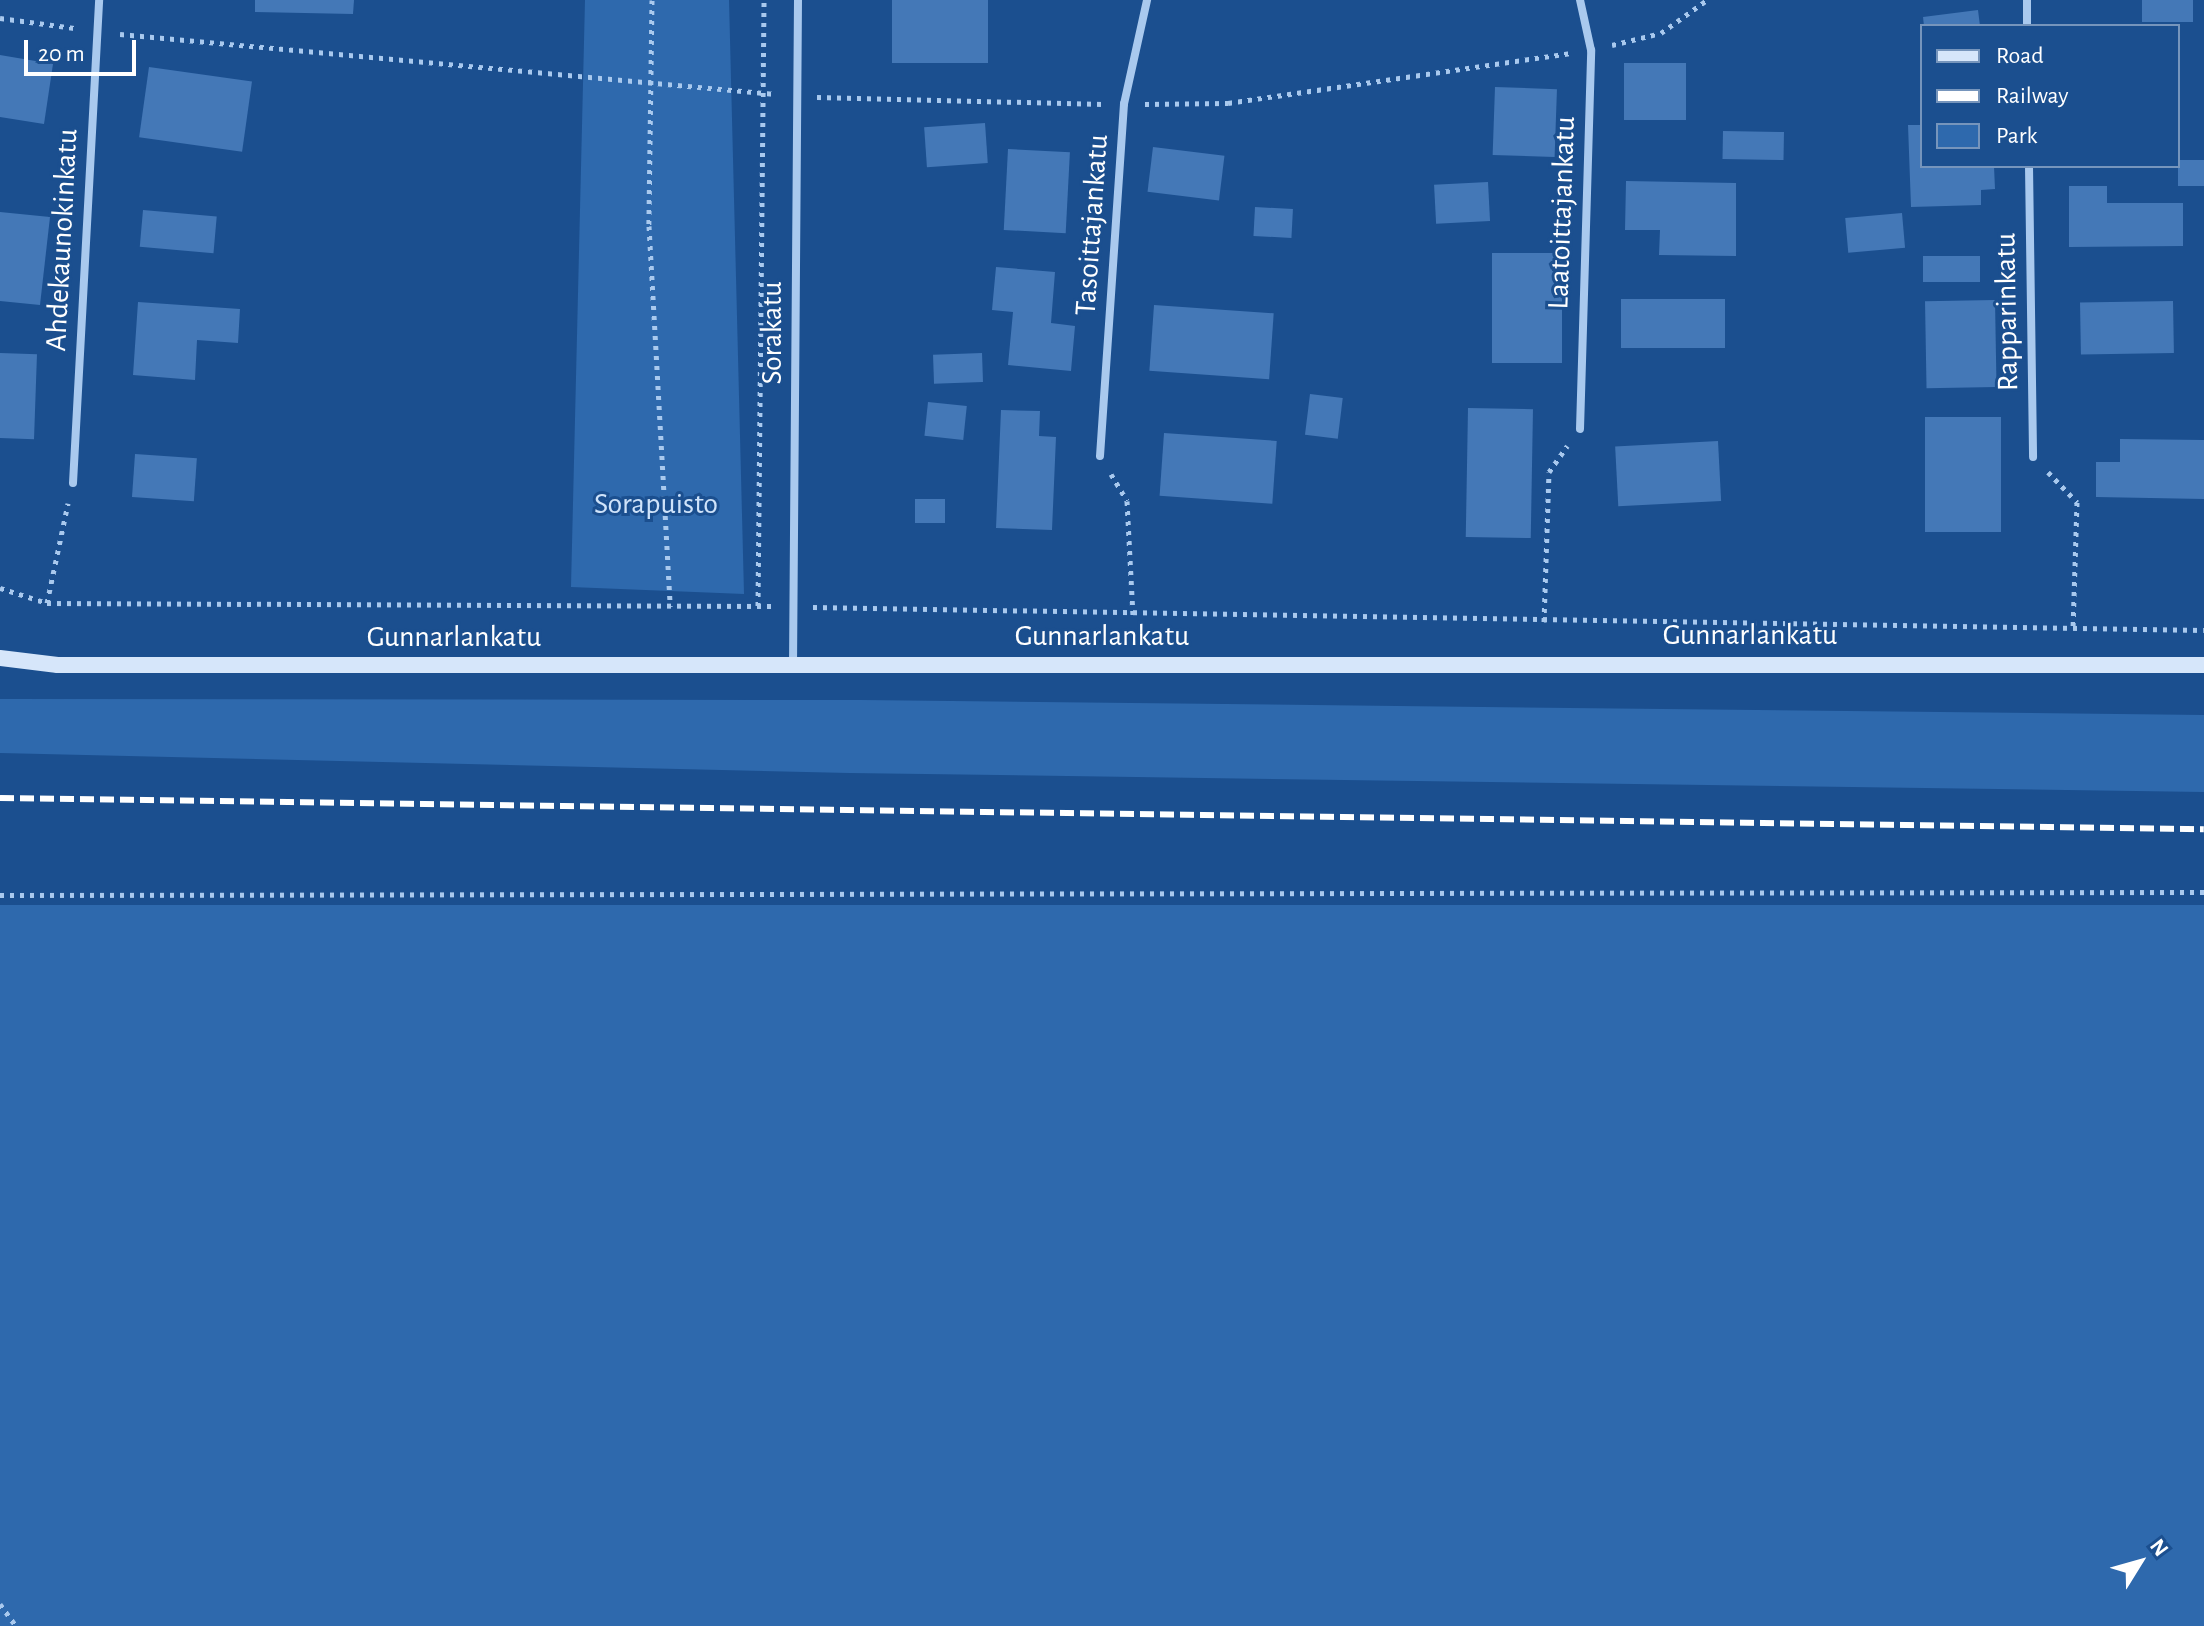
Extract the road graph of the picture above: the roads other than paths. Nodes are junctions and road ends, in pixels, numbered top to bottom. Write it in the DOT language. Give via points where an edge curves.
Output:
graph roads {
  1 [pos="99,0"];
  2 [pos="798,0"];
  3 [pos="1147,0"];
  4 [pos="1580,0"];
  5 [pos="2027,0"];
  6 [pos="2027,24"];
  7 [pos="2029,168"];
  8 [pos="1580,429"];
  9 [pos="1100,456"];
  10 [pos="2033,457"];
  11 [pos="73,483"];
  12 [pos="0,658"];
  13 [pos="2204,665"];
  14 [pos="793,666"];
  1 -- 11 [label="street, Ahdekaunokinkatu"];
  2 -- 14 [label="street, Sorakatu"];
  3 -- 9 [label="street, Tasoittajankatu" via="1124,104"];
  4 -- 8 [label="street, Laatoittajankatu" via="1591,50"];
  5 -- 6 [label="street"];
  7 -- 10 [label="street, Rapparinkatu"];
  12 -- 14 [label="street, Gunnarlankatu" via="58,665"];
  13 -- 14 [label="street, Gunnarlankatu"];
}
